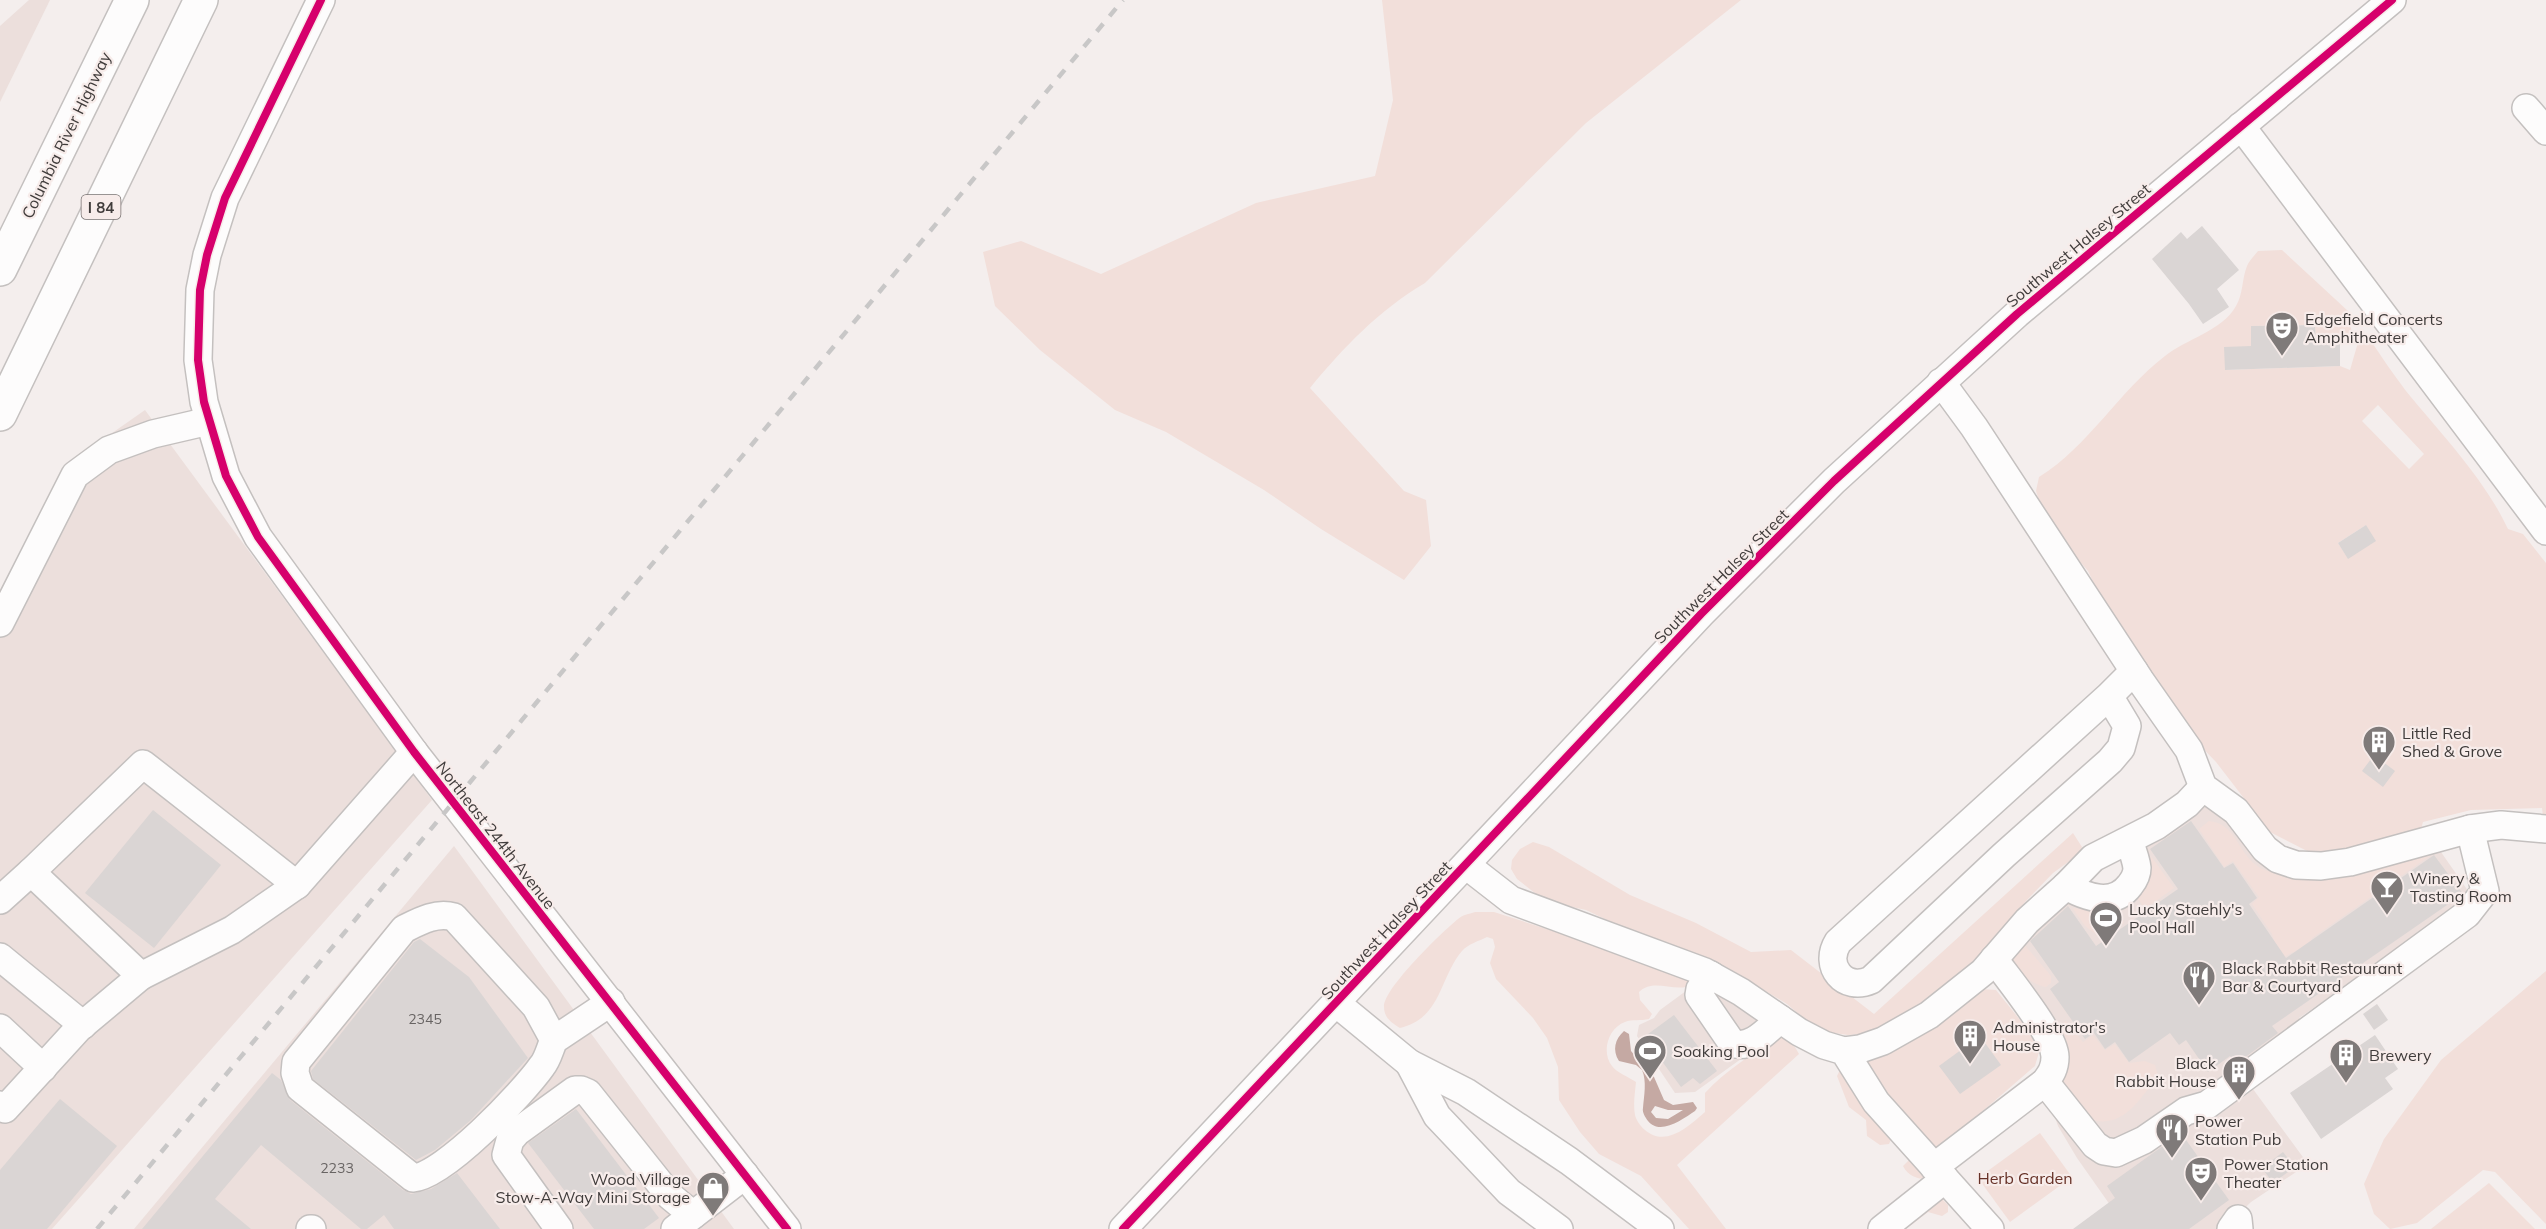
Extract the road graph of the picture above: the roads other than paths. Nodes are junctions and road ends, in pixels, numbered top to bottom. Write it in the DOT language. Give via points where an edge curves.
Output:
graph roads {
  1 [pos="132,0"];
  2 [pos="201,0"];
  3 [pos="321,0"];
  4 [pos="2392,0"];
  5 [pos="2526,108"];
  6 [pos="2241,126"];
  7 [pos="2546,131"];
  8 [pos="0,269"];
  9 [pos="1941,382"];
  10 [pos="0,414"];
  11 [pos="211,430"];
  12 [pos="2546,531"];
  13 [pos="0,623"];
  14 [pos="2134,671"];
  15 [pos="2109,696"];
  16 [pos="414,752"];
  17 [pos="2203,787"];
  18 [pos="2470,829"];
  19 [pos="2546,829"];
  20 [pos="2129,841"];
  21 [pos="1466,865"];
  22 [pos="31,872"];
  23 [pos="297,885"];
  24 [pos="2066,886"];
  25 [pos="0,900"];
  26 [pos="0,957"];
  27 [pos="1994,959"];
  28 [pos="1711,975"];
  29 [pos="141,976"];
  30 [pos="610,1002"];
  31 [pos="1336,1003"];
  32 [pos="1780,1019"];
  33 [pos="82,1025"];
  34 [pos="0,1028"];
  35 [pos="554,1040"];
  36 [pos="1844,1051"];
  37 [pos="1409,1063"];
  38 [pos="43,1068"];
  39 [pos="2045,1082"];
  40 [pos="0,1105"];
  41 [pos="1939,1173"];
  42 [pos="745,1175"];
  43 [pos="684,1222"];
  44 [pos="559,1229"];
  45 [pos="787,1229"];
  46 [pos="1123,1229"];
  47 [pos="1559,1229"];
  48 [pos="1660,1229"];
  49 [pos="1882,1229"];
  50 [pos="1990,1229"];
  1 -- 8 [label="highway, Columbia River Highway"];
  2 -- 10 [label="highway, I 84"];
  3 -- 11 [label="street, Northeast 244th Avenue" via="225,198 207,255 200,290 198,360"];
  4 -- 6 [label="street, Southwest Halsey Street"];
  5 -- 7 [label="street"];
  6 -- 9 [label="street, Southwest Halsey Street"];
  6 -- 12 [label="street"];
  9 -- 14 [label="street"];
  9 -- 21 [label="street, Southwest Halsey Street" via="1834,481 1701,614"];
  11 -- 13 [label="street" via="153,434 109,450 75,475"];
  11 -- 16 [label="street, Northeast 244th Avenue" via="226,476 258,537"];
  14 -- 15 [label="street"];
  14 -- 17 [label="street" via="2189,750"];
  15 -- 15 [label="street" via="1838,942 1833,964 1841,978 1855,984 1871,980 2110,761 2121,748 2127,726"];
  16 -- 23 [label="street"];
  16 -- 30 [label="street, Northeast 244th Avenue"];
  17 -- 18 [label="street" via="2236,811 2265,849 2296,865 2350,862"];
  17 -- 20 [label="street" via="2187,804"];
  18 -- 19 [label="street" via="2501,825"];
  18 -- 39 [label="street" via="2485,891 2467,914 2207,1105 2186,1111 2144,1140 2116,1153 2096,1145"];
  20 -- 24 [label="street" via="2093,858"];
  20 -- 24 [label="street" via="2137,870 2126,891 2099,899"];
  21 -- 28 [label="street" via="1511,900"];
  21 -- 31 [label="street, Southwest Halsey Street"];
  22 -- 23 [label="street" via="143,764"];
  22 -- 25 [label="street"];
  22 -- 29 [label="street"];
  23 -- 29 [label="street" via="232,930"];
  24 -- 27 [label="street" via="2027,921"];
  26 -- 33 [label="street"];
  27 -- 36 [label="street" via="1969,984 1906,1029 1860,1049"];
  27 -- 39 [label="street" via="2050,1038 2055,1055 2053,1071"];
  28 -- 32 [label="street"];
  28 -- 32 [label="street" via="1699,995 1732,1043 1746,1045"];
  29 -- 33 [label="street"];
  30 -- 35 [label="street"];
  30 -- 42 [label="street, Northeast 244th Avenue"];
  31 -- 37 [label="street"];
  31 -- 46 [label="street, Southwest Halsey Street"];
  32 -- 36 [label="street" via="1824,1045"];
  33 -- 38 [label="street"];
  34 -- 38 [label="street"];
  35 -- 35 [label="street" via="536,1007 454,917 442,914 404,930 297,1062 295,1073 300,1088 413,1178 423,1177 489,1124 544,1065"];
  36 -- 41 [label="street" via="1876,1102"];
  37 -- 47 [label="street" via="1437,1116 1509,1192"];
  37 -- 48 [label="street" via="1466,1092 1569,1161"];
  38 -- 40 [label="street" via="5,1109"];
  39 -- 41 [label="street"];
  41 -- 49 [label="street"];
  41 -- 50 [label="street"];
  42 -- 43 [label="street"];
  42 -- 45 [label="street, Northeast 244th Avenue"];
  43 -- 44 [label="street" via="670,1196 588,1093 575,1090 517,1132 506,1155"];
}
